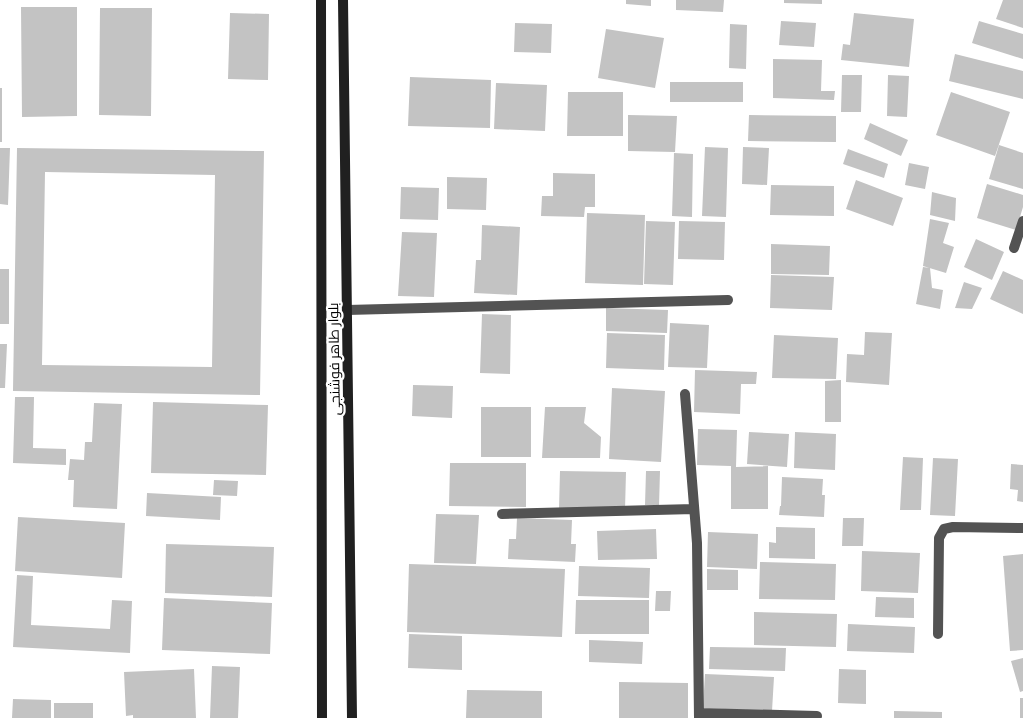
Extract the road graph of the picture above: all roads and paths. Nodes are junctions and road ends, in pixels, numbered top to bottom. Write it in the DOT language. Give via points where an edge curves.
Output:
graph roads {
  1 [pos="321,0"];
  2 [pos="343,0"];
  3 [pos="1023,221"];
  4 [pos="1014,248"];
  5 [pos="728,300"];
  6 [pos="347,310"];
  7 [pos="685,394"];
  8 [pos="694,509"];
  9 [pos="502,514"];
  10 [pos="1023,528"];
  11 [pos="938,634"];
  12 [pos="700,715"];
  13 [pos="817,716"];
  14 [pos="322,718"];
  15 [pos="352,718"];
  1 -- 14 [label="street, بلوار طاهر فوشنجی"];
  2 -- 6 [label="street, بلوار طاهر فوشنجی"];
  3 -- 4 [label="street"];
  5 -- 6 [label="street"];
  6 -- 15 [label="street, بلوار طاهر فوشنجی"];
  7 -- 8 [label="street"];
  8 -- 9 [label="street"];
  8 -- 12 [label="street"];
  10 -- 11 [label="street" via="953,527 944,530 939,538"];
  12 -- 13 [label="street"];
}
